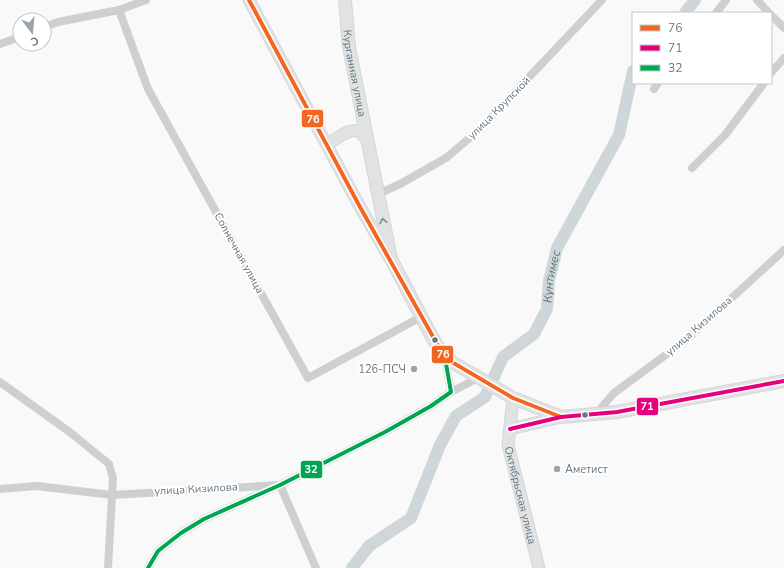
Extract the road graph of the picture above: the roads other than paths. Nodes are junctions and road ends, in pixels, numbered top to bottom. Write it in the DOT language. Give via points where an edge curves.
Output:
graph roads {
  1 [pos="146,0"];
  2 [pos="249,0"];
  3 [pos="345,0"];
  4 [pos="602,0"];
  5 [pos="726,0"];
  6 [pos="757,0"];
  7 [pos="119,10"];
  8 [pos="717,12"];
  9 [pos="768,12"];
  10 [pos="772,16"];
  11 [pos="52,24"];
  12 [pos="784,28"];
  13 [pos="12,39"];
  14 [pos="0,44"];
  15 [pos="784,58"];
  16 [pos="772,72"];
  17 [pos="763,84"];
  18 [pos="359,102"];
  19 [pos="352,130"];
  20 [pos="327,144"];
  21 [pos="369,145"];
  22 [pos="692,168"];
  23 [pos="379,198"];
  24 [pos="360,207"];
  25 [pos="784,250"];
  26 [pos="391,259"];
  27 [pos="421,317"];
  28 [pos="444,358"];
  29 [pos="478,378"];
  30 [pos="784,381"];
  31 [pos="0,382"];
  32 [pos="451,392"];
  33 [pos="513,398"];
  34 [pos="595,415"];
  35 [pos="561,417"];
  36 [pos="510,428"];
  37 [pos="280,485"];
  38 [pos="0,489"];
  39 [pos="112,495"];
  40 [pos="108,568"];
  41 [pos="148,568"];
  42 [pos="316,568"];
  43 [pos="539,568"];
  1 -- 7 [label="street"];
  2 -- 20 [label="street"];
  3 -- 18 [label="main road, Курганная улица" via="349,47"];
  4 -- 23 [label="street, улица Крупской" via="480,129 446,158"];
  5 -- 8 [label="street"];
  6 -- 9 [label="street"];
  7 -- 11 [label="street"];
  7 -- 27 [label="street, Солнечная улица" via="148,89 308,378"];
  10 -- 12 [label="street"];
  13 -- 14 [label="street"];
  15 -- 16 [label="street"];
  17 -- 22 [label="street" via="725,135"];
  18 -- 19 [label="street" via="359,115"];
  18 -- 21 [label="main road, Курганная улица"];
  19 -- 20 [label="street, Курганная улица"];
  19 -- 21 [label="street, Курганная улица" via="360,130"];
  20 -- 24 [label="street"];
  21 -- 23 [label="main road, Курганная улица"];
  23 -- 24 [label="street" via="371,208"];
  26 -- 23 [label="main road, Курганная улица, one-way"];
  24 -- 26 [label="street"];
  25 -- 34 [label="street, улица Кизилова" via="686,340 614,393"];
  26 -- 27 [label="main road"];
  27 -- 28 [label="main road"];
  28 -- 29 [label="main road"];
  28 -- 32 [label="street"];
  29 -- 32 [label="street, улица Кизилова"];
  29 -- 33 [label="main road"];
  30 -- 34 [label="main road"];
  31 -- 39 [label="street" via="71,432 109,464 113,478"];
  32 -- 37 [label="street, улица Кизилова" via="385,432"];
  33 -- 35 [label="main road"];
  33 -- 36 [label="street, Октябрьская улица"];
  34 -- 35 [label="main road"];
  35 -- 36 [label="street"];
  36 -- 43 [label="street, Октябрьская улица" via="510,452"];
  37 -- 39 [label="street, улица Кизилова"];
  37 -- 41 [label="street, улица Кизилова" via="181,532 158,551"];
  37 -- 42 [label="street"];
  38 -- 39 [label="street, улица Кизилова" via="37,486"];
  39 -- 40 [label="street"];
}
